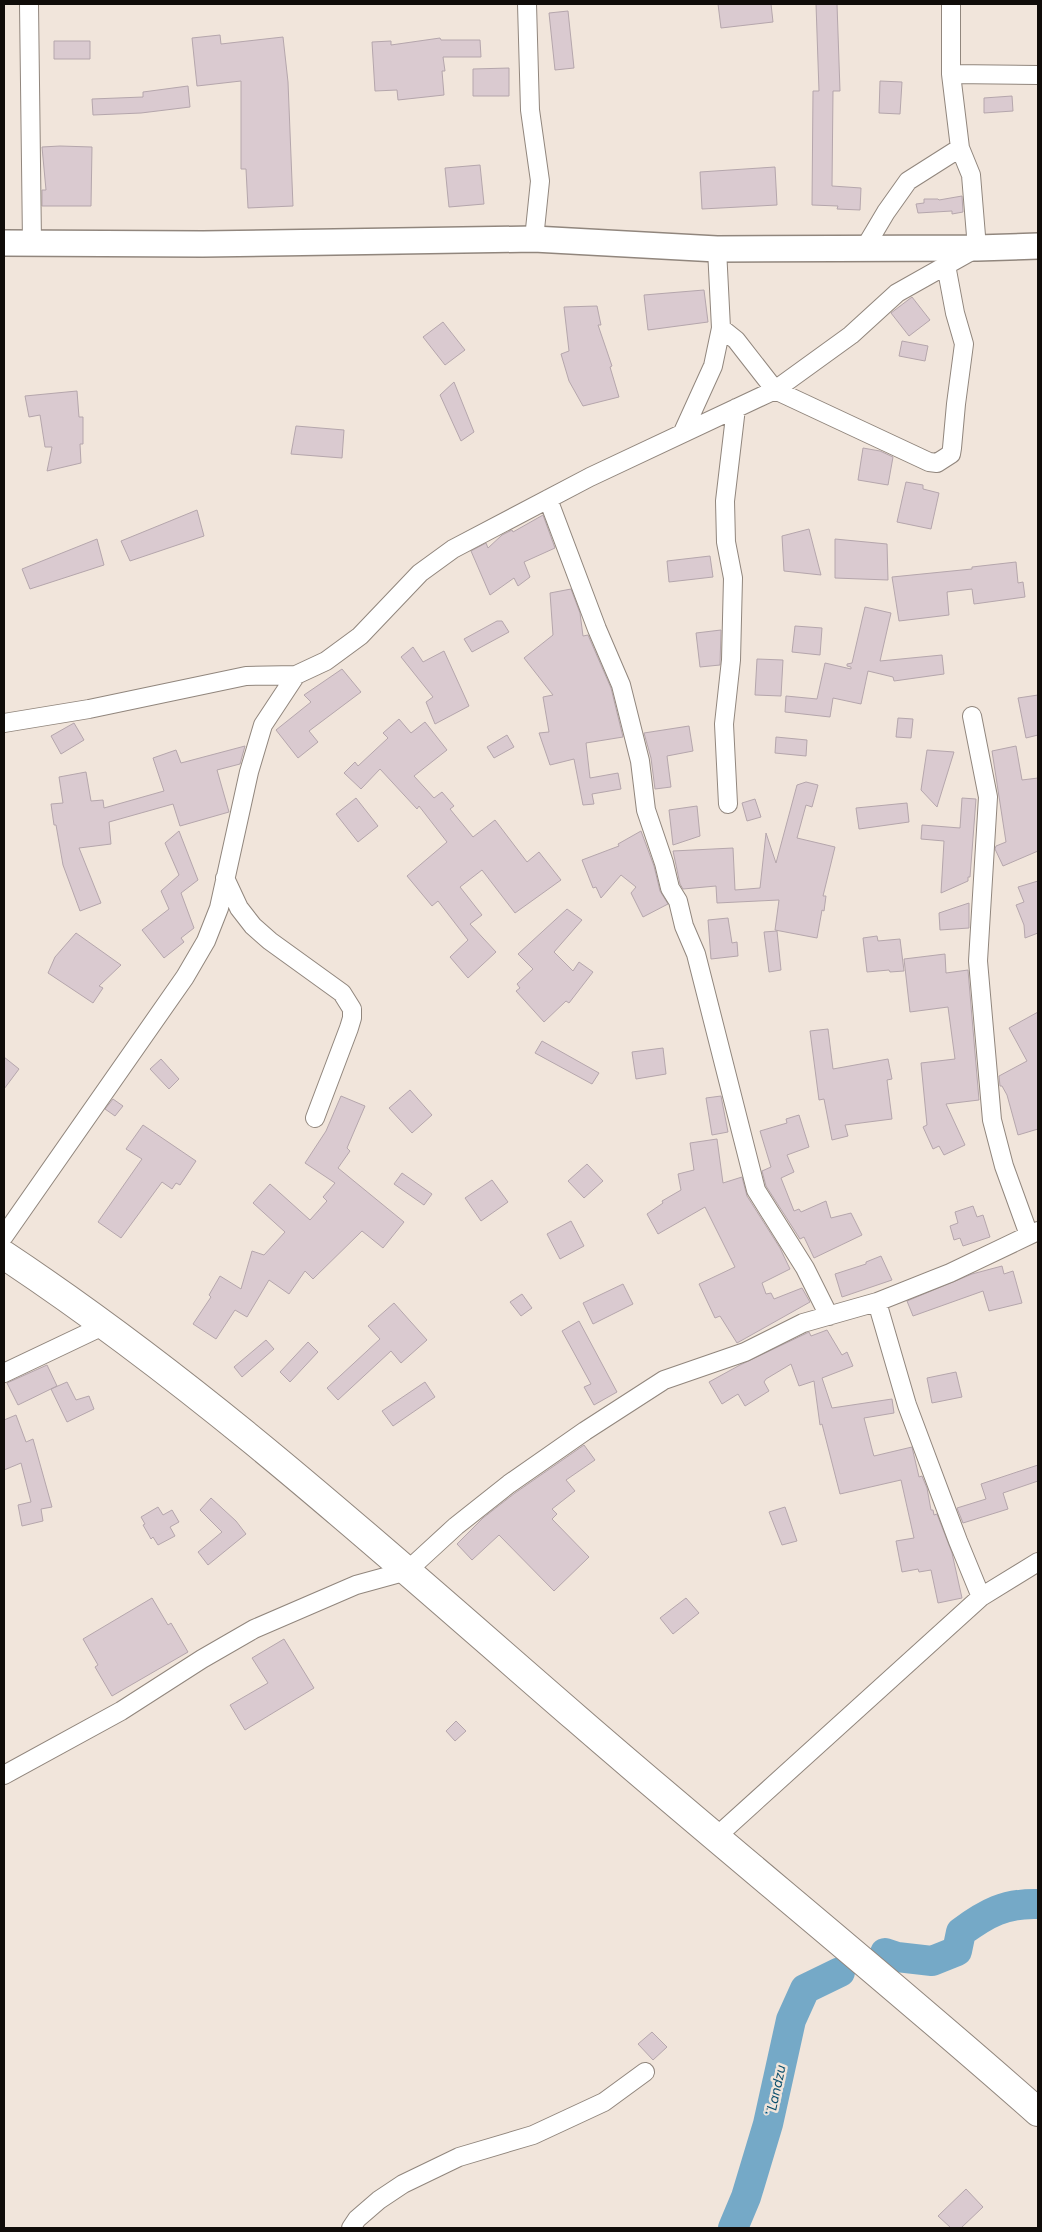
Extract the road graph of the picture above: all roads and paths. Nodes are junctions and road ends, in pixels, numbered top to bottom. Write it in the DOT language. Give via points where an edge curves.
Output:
graph roads {
  1 [pos="28,4"];
  2 [pos="527,4"];
  3 [pos="951,4"];
  4 [pos="951,74"];
  5 [pos="1038,75"];
  6 [pos="960,148"];
  7 [pos="534,239"];
  8 [pos="4,243"];
  9 [pos="32,243"];
  10 [pos="1038,246"];
  11 [pos="976,248"];
  12 [pos="717,249"];
  13 [pos="864,249"];
  14 [pos="946,265"];
  15 [pos="721,328"];
  16 [pos="775,390"];
  17 [pos="736,408"];
  18 [pos="683,432"];
  19 [pos="548,499"];
  20 [pos="296,675"];
  21 [pos="972,716"];
  22 [pos="4,724"];
  23 [pos="728,804"];
  24 [pos="225,878"];
  25 [pos="314,1118"];
  26 [pos="1034,1233"];
  27 [pos="4,1236"];
  28 [pos="4,1255"];
  29 [pos="877,1302"];
  30 [pos="830,1316"];
  31 [pos="105,1324"];
  32 [pos="4,1373"];
  33 [pos="1038,1562"];
  34 [pos="407,1571"];
  35 [pos="981,1597"];
  36 [pos="4,1775"];
  37 [pos="716,1837"];
  38 [pos="645,2072"];
  39 [pos="1038,2112"];
  40 [pos="351,2228"];
  1 -- 9 [label="street"];
  2 -- 7 [label="street" via="530,110 540,181"];
  3 -- 4 [label="street"];
  4 -- 5 [label="street"];
  4 -- 6 [label="street"];
  6 -- 11 [label="street" via="971,175"];
  6 -- 13 [label="street" via="908,181"];
  7 -- 9 [label="main road"];
  7 -- 12 [label="main road"];
  8 -- 9 [label="main road"];
  10 -- 11 [label="main road"];
  11 -- 13 [label="main road"];
  11 -- 14 [label="street"];
  12 -- 13 [label="main road"];
  12 -- 15 [label="street"];
  14 -- 16 [label="street" via="897,293 851,335"];
  14 -- 16 [label="street" via="964,344 952,448 945,460 929,462"];
  15 -- 16 [label="street" via="736,340"];
  15 -- 18 [label="street" via="713,366"];
  16 -- 17 [label="street"];
  17 -- 18 [label="street"];
  17 -- 23 [label="street" via="725,501 726,542 733,578 731,660 724,724"];
  18 -- 19 [label="street"];
  19 -- 20 [label="street" via="453,549 420,573 360,636 326,661"];
  19 -- 30 [label="street" via="621,685 640,761 646,810 670,888 678,901 696,954 756,1190 805,1268"];
  20 -- 22 [label="street" via="246,676"];
  20 -- 24 [label="street" via="263,725"];
  21 -- 26 [label="street" via="988,797 978,961 992,1120 1004,1166"];
  24 -- 25 [label="street" via="239,908 253,926 342,993 352,1009 349,1028"];
  24 -- 27 [label="street" via="206,941 185,977"];
  26 -- 29 [label="street" via="950,1273"];
  28 -- 31 [label="highway"];
  29 -- 30 [label="street"];
  29 -- 35 [label="street" via="907,1405"];
  30 -- 34 [label="street" via="803,1322 745,1352 664,1380 509,1484"];
  31 -- 32 [label="street"];
  31 -- 34 [label="highway" via="213,1407"];
  33 -- 35 [label="street"];
  34 -- 36 [label="street" via="356,1585 254,1629 121,1711"];
  34 -- 37 [label="highway"];
  35 -- 37 [label="street"];
  37 -- 39 [label="highway"];
  38 -- 40 [label="street" via="604,2102 542,2131 459,2157 403,2184 380,2200"];
}
